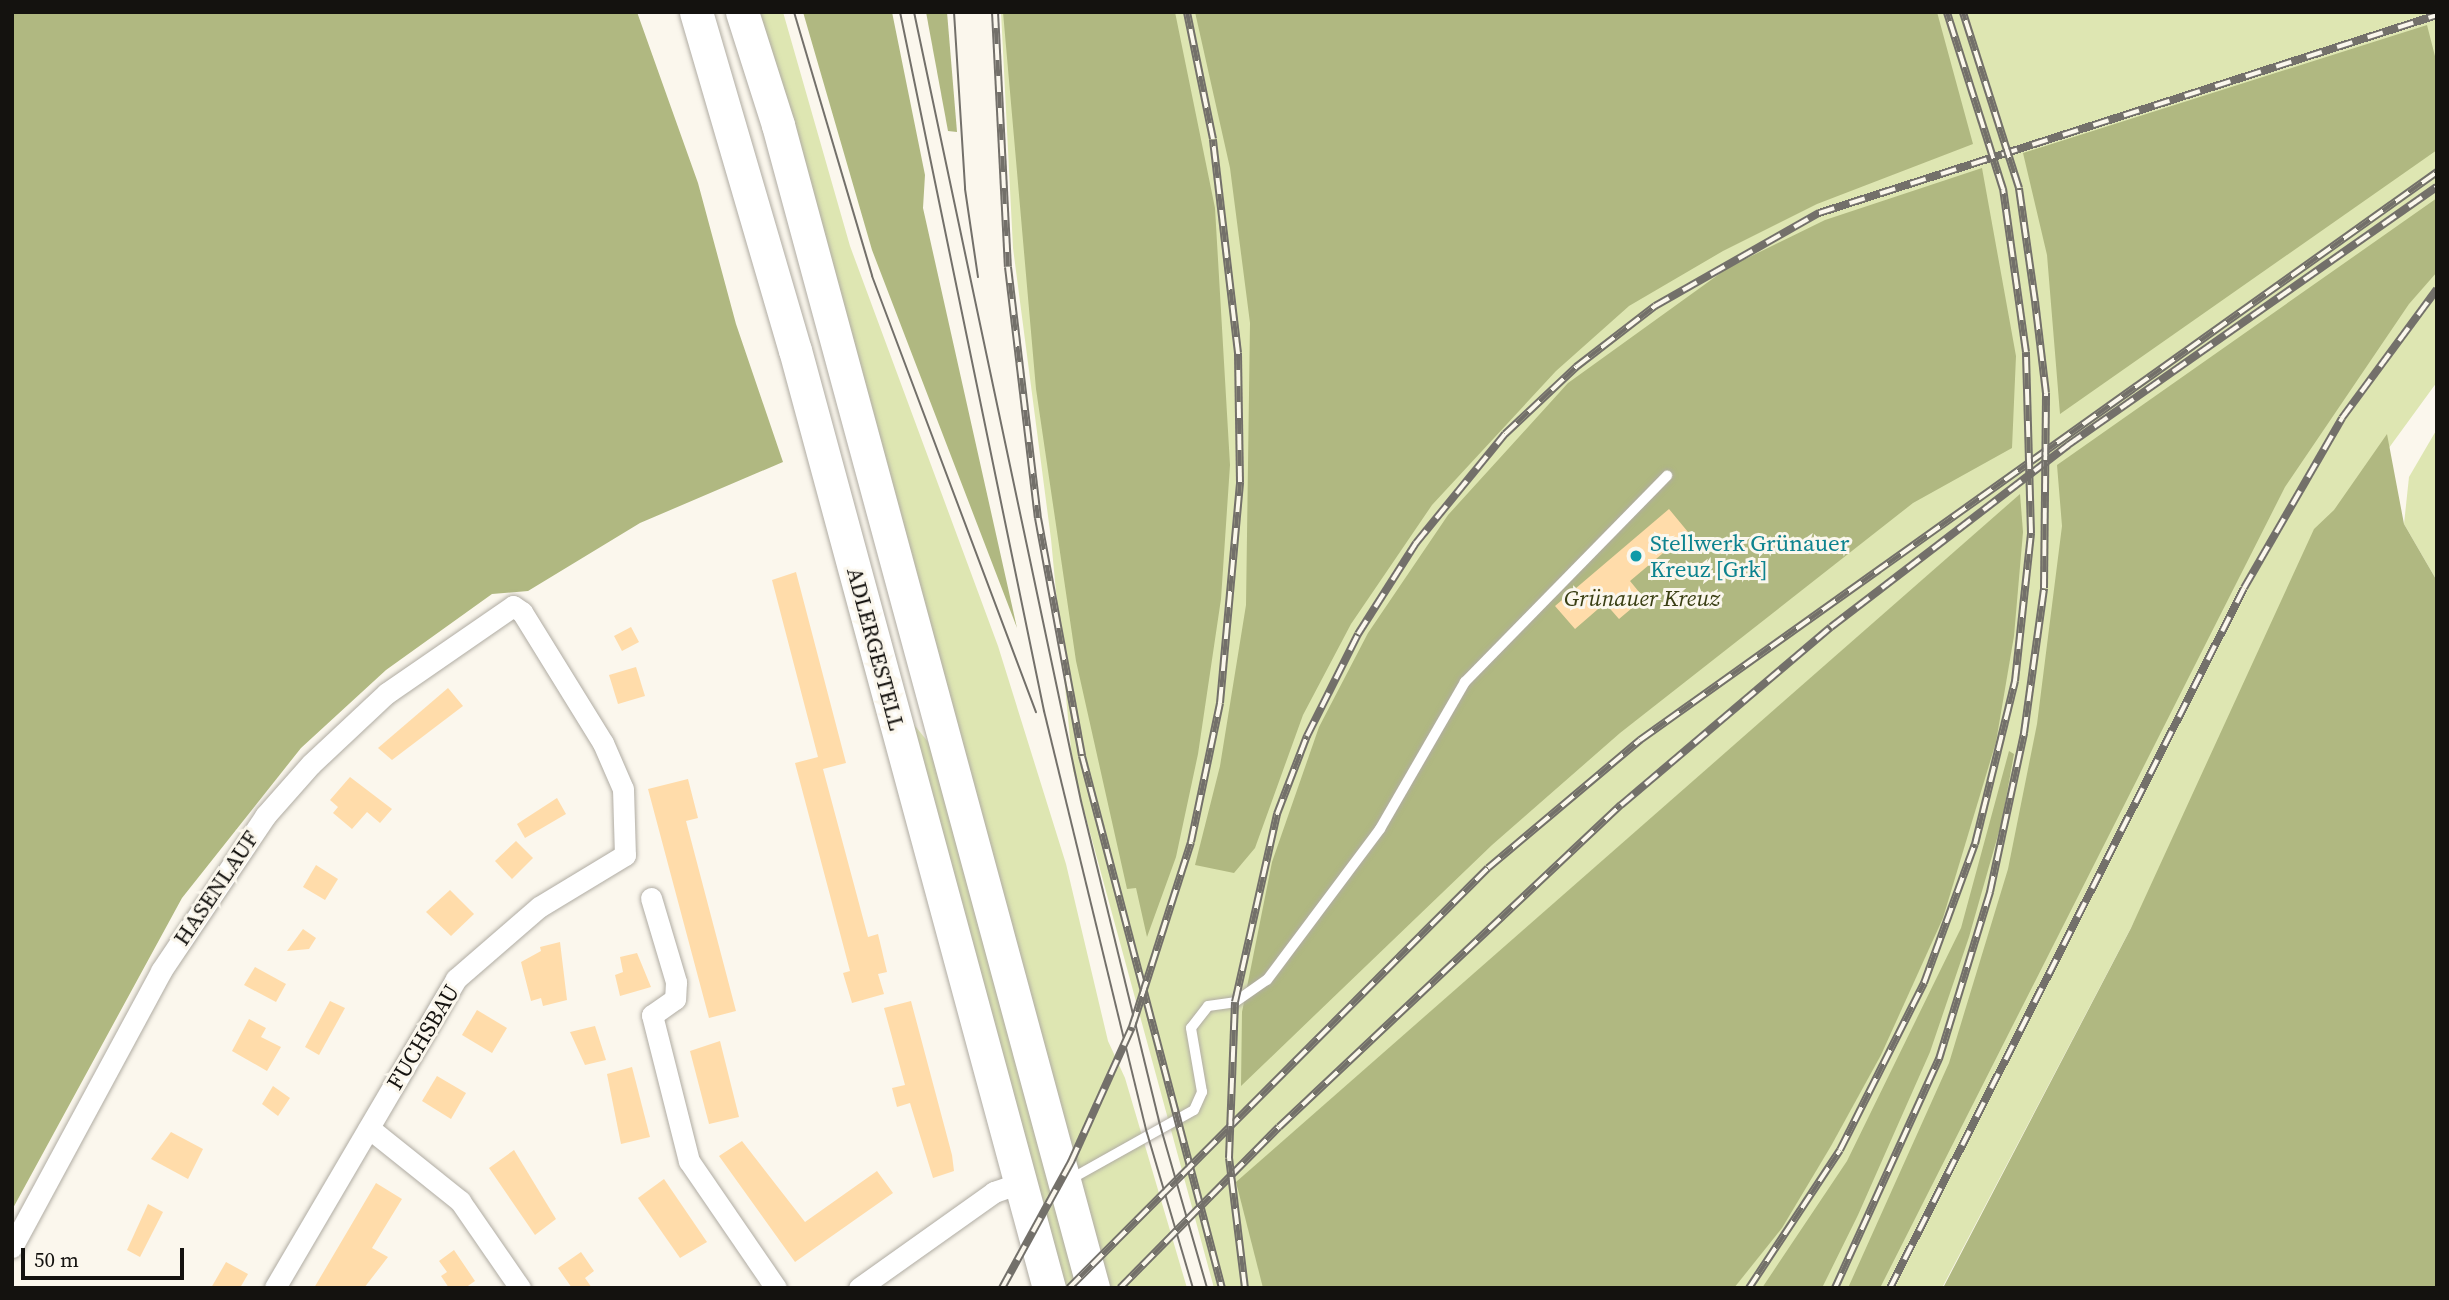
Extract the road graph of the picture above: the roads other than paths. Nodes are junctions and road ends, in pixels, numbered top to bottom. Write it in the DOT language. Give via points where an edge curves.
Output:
graph roads {
  1 [pos="696,12"];
  2 [pos="741,12"];
  3 [pos="1667,476"];
  4 [pos="892,552"];
  5 [pos="852,562"];
  6 [pos="513,606"];
  7 [pos="651,898"];
  8 [pos="369,1128"];
  9 [pos="1065,1182"];
  10 [pos="1020,1183"];
  11 [pos="12,1247"];
  12 [pos="275,1288"];
  13 [pos="520,1288"];
  14 [pos="776,1288"];
  15 [pos="859,1288"];
  16 [pos="1049,1288"];
  17 [pos="1093,1288"];
  1 -- 5 [label="main road, ADLERGESTELL"];
  2 -- 4 [label="main road, ADLERGESTELL" via="778,125"];
  3 -- 9 [label="lane" via="1465,682 1380,829 1267,980 1235,1002 1208,1006 1191,1028 1202,1092 1194,1110"];
  4 -- 5 [label="main road"];
  4 -- 9 [label="main road, ADLERGESTELL"];
  5 -- 10 [label="main road, ADLERGESTELL"];
  6 -- 8 [label="street, FUCHSBAU" via="523,612 603,743 623,789 629,842 618,862 539,907 457,979"];
  6 -- 11 [label="street, HASENLAUF" via="387,693 311,764 265,816 161,971"];
  7 -- 14 [label="street" via="676,982 675,999 652,1015 689,1161"];
  8 -- 12 [label="street, FUCHSBAU"];
  8 -- 13 [label="street" via="460,1201"];
  9 -- 17 [label="main road, ADLERGESTELL"];
  10 -- 15 [label="street" via="994,1192"];
  10 -- 16 [label="main road, ADLERGESTELL"];
}
